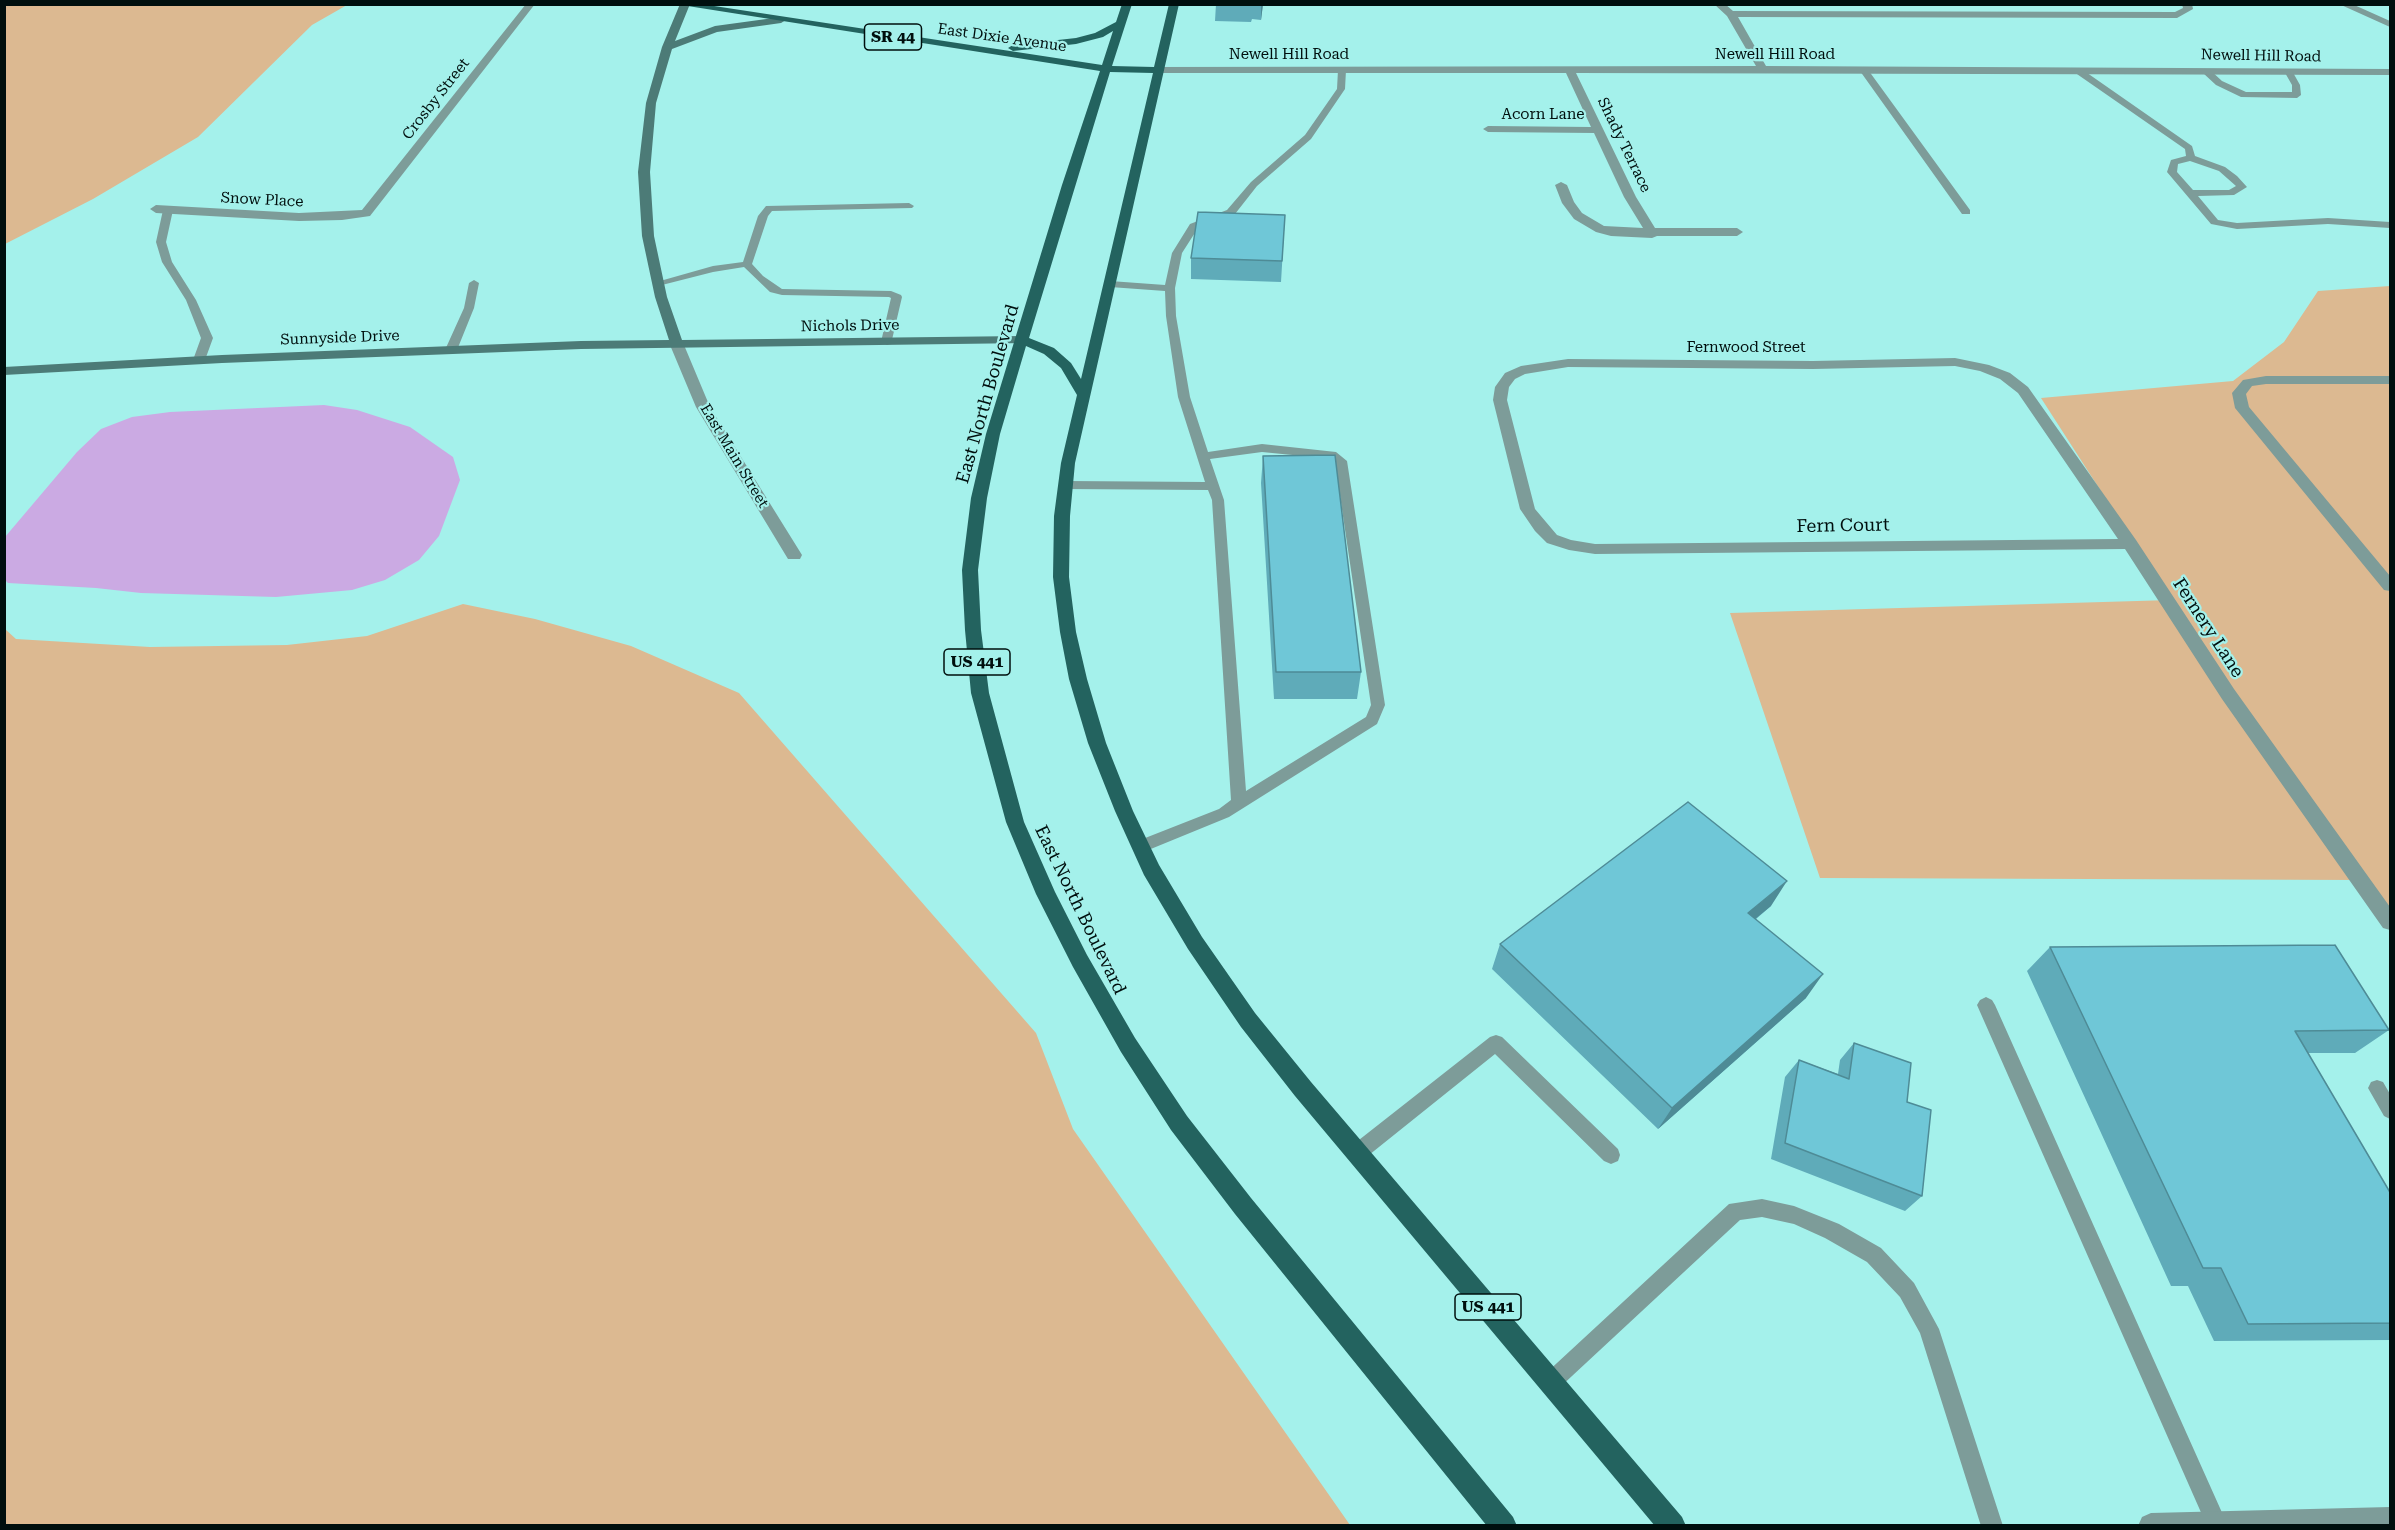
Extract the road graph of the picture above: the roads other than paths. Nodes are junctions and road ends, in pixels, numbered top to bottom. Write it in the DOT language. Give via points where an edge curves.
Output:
graph roads {
  1 [pos="531,4"];
  2 [pos="1127,4"];
  3 [pos="1174,4"];
  4 [pos="1718,4"];
  5 [pos="2187,4"];
  6 [pos="2343,4"];
  7 [pos="683,5"];
  8 [pos="1731,14"];
  9 [pos="781,20"];
  10 [pos="1121,23"];
  11 [pos="2391,24"];
  12 [pos="668,47"];
  13 [pos="982,51"];
  14 [pos="1107,69"];
  15 [pos="1863,69"];
  16 [pos="1159,70"];
  17 [pos="1342,70"];
  18 [pos="1570,70"];
  19 [pos="1763,70"];
  20 [pos="2077,70"];
  21 [pos="2206,71"];
  22 [pos="2288,71"];
  23 [pos="2391,72"];
  24 [pos="1488,129"];
  25 [pos="1598,130"];
  26 [pos="2191,158"];
  27 [pos="1561,185"];
  28 [pos="2189,193"];
  29 [pos="909,206"];
  30 [pos="162,209"];
  31 [pos="1966,212"];
  32 [pos="366,213"];
  33 [pos="2391,225"];
  34 [pos="1737,232"];
  35 [pos="1652,234"];
  36 [pos="747,264"];
  37 [pos="474,283"];
  38 [pos="658,283"];
  39 [pos="1110,284"];
  40 [pos="1170,288"];
  41 [pos="1023,340"];
  42 [pos="887,342"];
  43 [pos="676,345"];
  44 [pos="451,350"];
  45 [pos="199,360"];
  46 [pos="1984,368"];
  47 [pos="4,370"];
  48 [pos="2391,380"];
  49 [pos="1084,396"];
  50 [pos="1203,456"];
  51 [pos="1066,485"];
  52 [pos="1213,486"];
  53 [pos="1557,542"];
  54 [pos="2130,544"];
  55 [pos="794,555"];
  56 [pos="2391,586"];
  57 [pos="1239,803"];
  58 [pos="1141,847"];
  59 [pos="2391,922"];
  60 [pos="1986,1005"];
  61 [pos="2376,1088"];
  62 [pos="2391,1110"];
  63 [pos="1357,1153"];
  64 [pos="1611,1155"];
  65 [pos="1551,1382"];
  66 [pos="2391,1520"];
  67 [pos="2218,1524"];
  68 [pos="1504,1526"];
  69 [pos="1673,1526"];
  70 [pos="1992,1526"];
  71 [pos="2151,1526"];
  1 -- 32 [label="street, Crosby Street"];
  2 -- 10 [label="main road, East North Boulevard / US 441"];
  3 -- 16 [label="main road, US 441"];
  4 -- 8 [label="street"];
  5 -- 8 [label="street" via="2188,9 2177,15"];
  6 -- 11 [label="street"];
  7 -- 9 [label="main road, East Dixie Avenue / SR 44"];
  7 -- 12 [label="street, East Main Street"];
  8 -- 19 [label="street"];
  9 -- 12 [label="street" via="715,29"];
  9 -- 13 [label="main road, East Dixie Avenue / SR 44"];
  10 -- 13 [label="main road" via="1076,41"];
  10 -- 14 [label="main road, East North Boulevard / US 441"];
  12 -- 38 [label="street, East Main Street" via="651,103 645,147 644,195"];
  13 -- 14 [label="main road, East Dixie Avenue / SR 44"];
  14 -- 16 [label="main road, SR 44"];
  14 -- 41 [label="main road, East North Boulevard / US 441" via="1068,184"];
  15 -- 19 [label="street, Newell Hill Road"];
  15 -- 20 [label="street, Newell Hill Road"];
  15 -- 31 [label="lane"];
  16 -- 17 [label="street, Newell Hill Road"];
  16 -- 39 [label="main road, US 441"];
  17 -- 18 [label="street, Newell Hill Road"];
  17 -- 40 [label="lane" via="1341,89 1308,137 1254,184 1231,212 1194,226 1177,253"];
  18 -- 19 [label="street, Newell Hill Road"];
  18 -- 25 [label="street, Shady Terrace"];
  20 -- 21 [label="street, Newell Hill Road"];
  20 -- 26 [label="lane" via="2189,148"];
  21 -- 22 [label="street, Newell Hill Road"];
  21 -- 22 [label="lane" via="2244,95 2297,95"];
  22 -- 23 [label="street, Newell Hill Road"];
  24 -- 25 [label="street, Acorn Lane"];
  25 -- 35 [label="street, Shady Terrace"];
  26 -- 28 [label="lane" via="2174,162 2172,172"];
  26 -- 28 [label="lane" via="2222,169 2242,187 2231,193"];
  27 -- 35 [label="street" via="1568,203 1587,222 1611,232"];
  28 -- 33 [label="lane" via="2215,222 2237,226 2328,221"];
  29 -- 36 [label="lane" via="769,208"];
  30 -- 32 [label="street, Snow Place" via="299,217"];
  30 -- 45 [label="lane" via="161,242 167,262 191,300 207,338"];
  34 -- 35 [label="street"];
  36 -- 38 [label="lane"];
  36 -- 42 [label="lane" via="774,290 897,297"];
  37 -- 44 [label="lane" via="469,308"];
  38 -- 43 [label="street, East Main Street"];
  39 -- 40 [label="lane"];
  39 -- 49 [label="main road, US 441"];
  40 -- 50 [label="lane" via="1184,397"];
  41 -- 42 [label="street, Nichols Drive"];
  41 -- 49 [label="main road" via="1049,351 1066,366"];
  41 -- 68 [label="main road, East North Boulevard / US 441" via="993,434 979,498 970,570 980,693 1015,822 1080,961 1173,1113 1243,1206"];
  42 -- 43 [label="street, Nichols Drive"];
  43 -- 44 [label="street, Sunnyside Drive"];
  43 -- 55 [label="street, East Main Street" via="703,407"];
  44 -- 45 [label="street, Sunnyside Drive"];
  45 -- 47 [label="street, Sunnyside Drive"];
  46 -- 53 [label="street, Fernwood Street" via="1920,361 1813,365 1568,363 1521,370 1509,376 1500,400 1528,508 1540,527"];
  46 -- 54 [label="street, Fernery Lane" via="2005,376 2023,390"];
  48 -- 56 [label="street" via="2266,380 2248,383 2239,393 2242,408"];
  49 -- 51 [label="main road, US 441"];
  50 -- 52 [label="lane"];
  50 -- 57 [label="lane" via="1262,448 1314,452 1336,456 1341,461 1378,705 1372,720"];
  51 -- 52 [label="lane"];
  51 -- 58 [label="main road, US 441" via="1061,577 1078,679 1097,742"];
  52 -- 57 [label="lane" via="1218,500"];
  53 -- 54 [label="street, Fern Court" via="1595,549"];
  54 -- 59 [label="street, Fernery Lane" via="2228,694"];
  57 -- 58 [label="lane"];
  58 -- 63 [label="main road, US 441" via="1195,943 1248,1020"];
  60 -- 67 [label="lane"];
  61 -- 62 [label="lane"];
  63 -- 64 [label="lane" via="1496,1043"];
  63 -- 65 [label="main road, US 441"];
  65 -- 69 [label="main road, US 441"];
  65 -- 70 [label="lane" via="1736,1211 1762,1208 1794,1215 1874,1255 1907,1290 1929,1329"];
  66 -- 67 [label="street"];
  67 -- 71 [label="street"];
}
